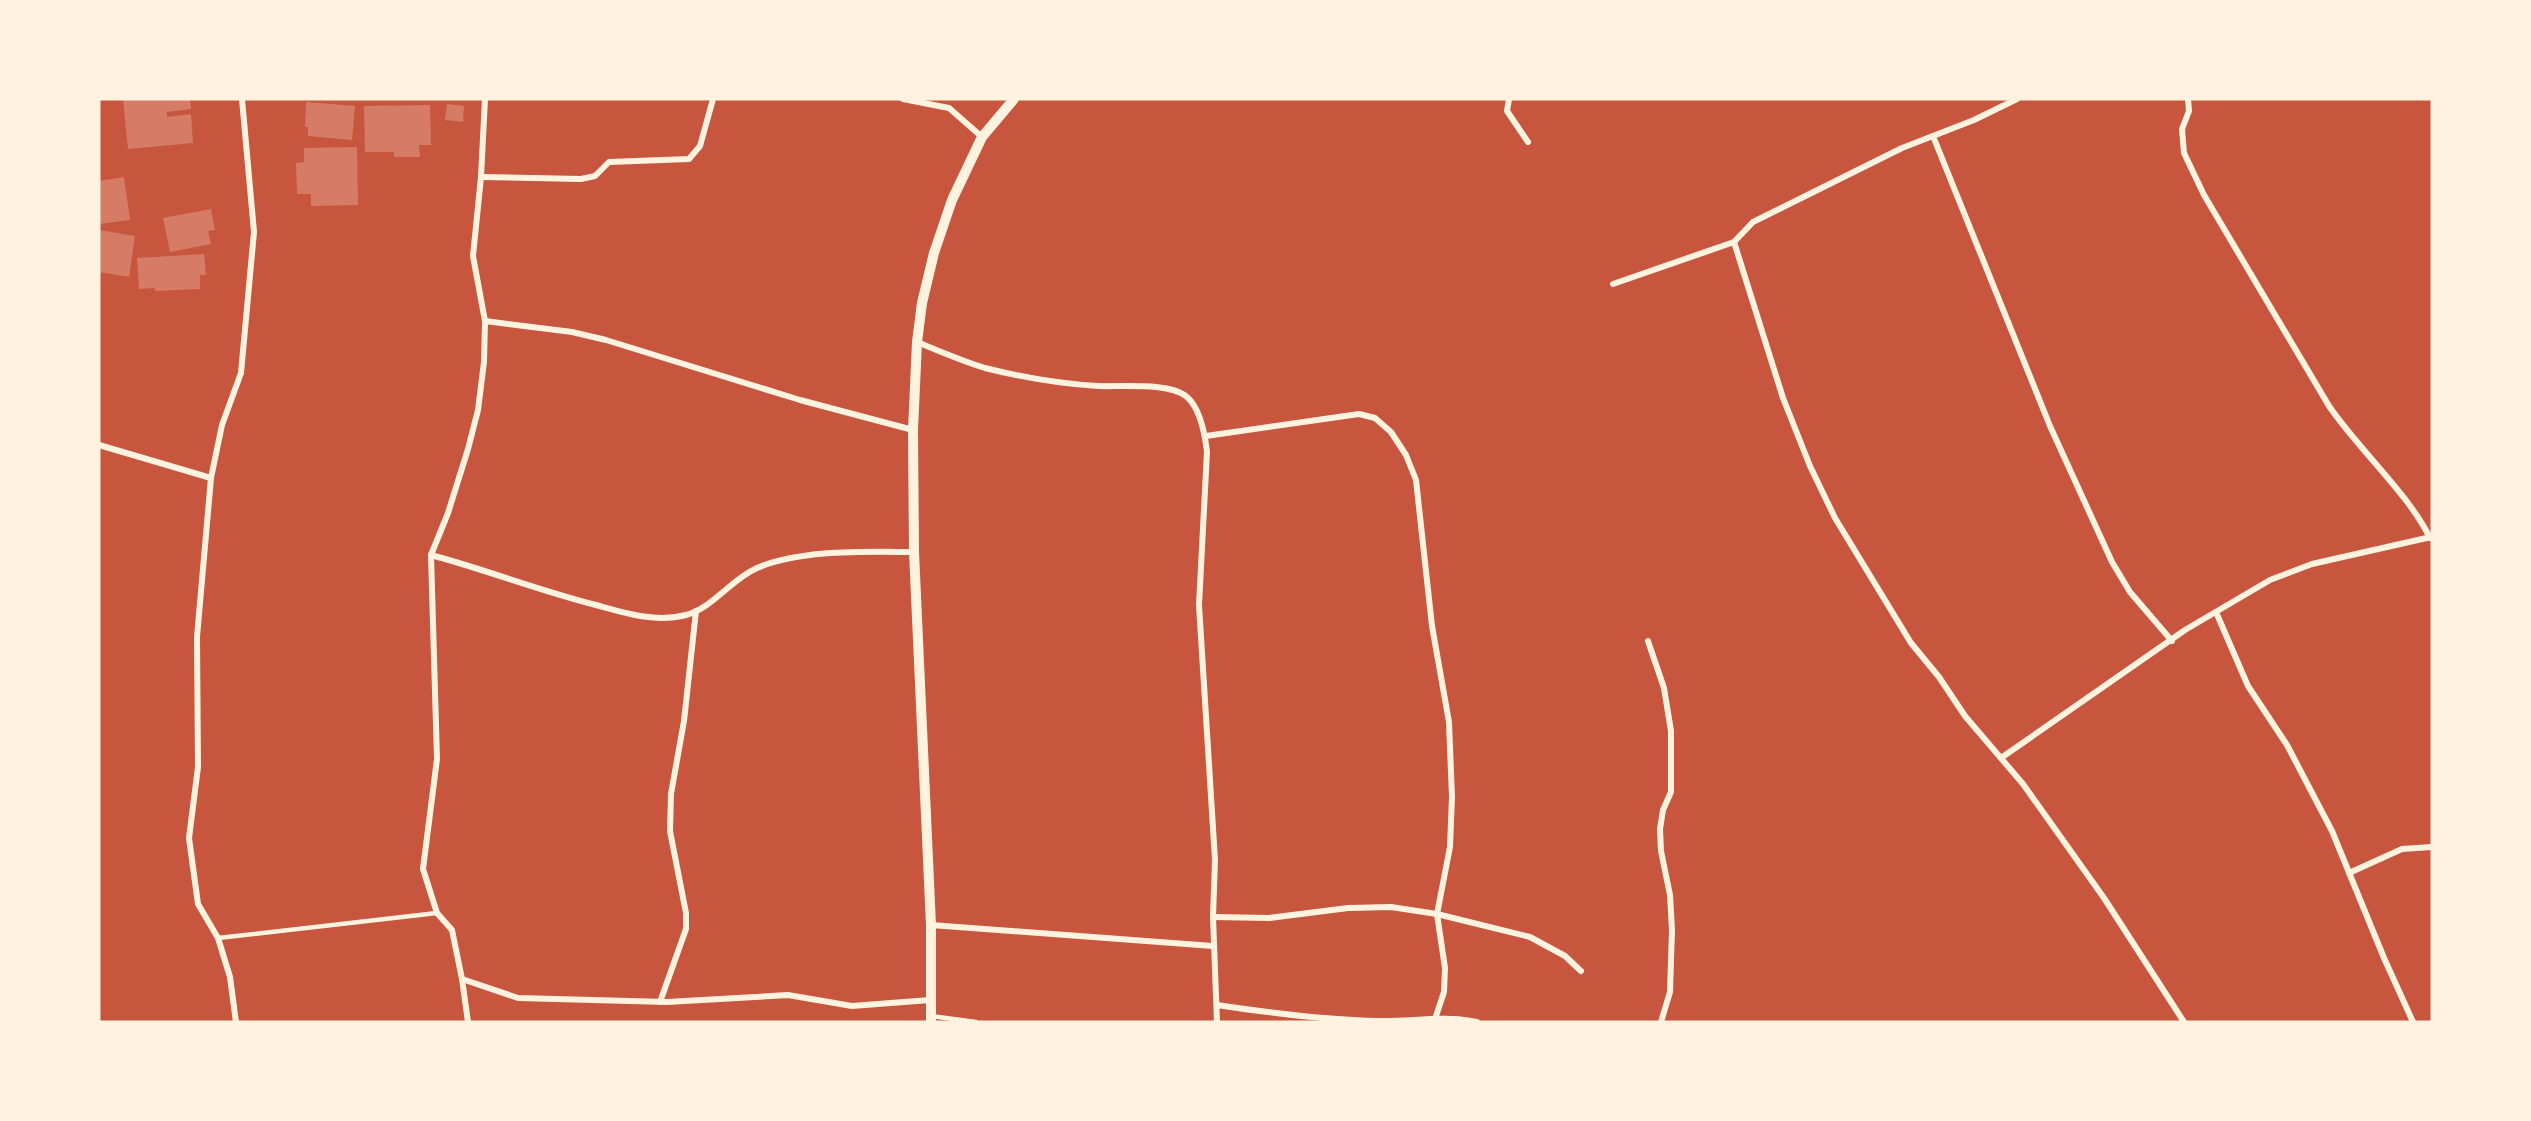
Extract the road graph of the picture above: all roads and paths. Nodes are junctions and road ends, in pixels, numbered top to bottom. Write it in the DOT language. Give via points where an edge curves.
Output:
graph roads {
  1 [pos="242,99"];
  2 [pos="485,99"];
  3 [pos="713,99"];
  4 [pos="903,99"];
  5 [pos="1014,99"];
  6 [pos="1509,99"];
  7 [pos="2017,99"];
  8 [pos="2188,99"];
  9 [pos="1933,136"];
  10 [pos="982,137"];
  11 [pos="1528,142"];
  12 [pos="481,177"];
  13 [pos="1734,242"];
  14 [pos="1613,284"];
  15 [pos="485,321"];
  16 [pos="917,342"];
  17 [pos="913,430"];
  18 [pos="1206,436"];
  19 [pos="99,445"];
  20 [pos="211,478"];
  21 [pos="2431,537"];
  22 [pos="914,552"];
  23 [pos="431,555"];
  24 [pos="696,611"];
  25 [pos="2216,612"];
  26 [pos="1648,641"];
  27 [pos="2172,641"];
  28 [pos="2001,758"];
  29 [pos="2432,846"];
  30 [pos="2349,873"];
  31 [pos="437,913"];
  32 [pos="1437,914"];
  33 [pos="1213,917"];
  34 [pos="931,925"];
  35 [pos="218,938"];
  36 [pos="1213,946"];
  37 [pos="1581,971"];
  38 [pos="462,979"];
  39 [pos="930,1000"];
  40 [pos="660,1002"];
  41 [pos="1217,1005"];
  42 [pos="931,1019"];
  43 [pos="1435,1019"];
  44 [pos="236,1022"];
  45 [pos="468,1022"];
  46 [pos="976,1022"];
  47 [pos="1216,1022"];
  48 [pos="1477,1022"];
  49 [pos="1662,1022"];
  50 [pos="2184,1022"];
  51 [pos="2413,1022"];
  1 -- 20 [label="street" via="254,232 241,373 222,425"];
  2 -- 12 [label="street"];
  3 -- 12 [label="street" via="700,146 689,159 609,162 595,176 581,179"];
  4 -- 10 [label="street" via="949,108"];
  5 -- 10 [label="street"];
  6 -- 11 [label="street" via="1507,111"];
  7 -- 9 [label="street"];
  8 -- 21 [label="street" via="2189,111 2182,129 2184,153 2204,195 2345,430"];
  9 -- 13 [label="street" via="1753,222"];
  9 -- 27 [label="street" via="2050,426 2112,562 2130,592"];
  10 -- 16 [label="street" via="952,200 934,253"];
  12 -- 15 [label="street" via="473,256"];
  13 -- 14 [label="street"];
  13 -- 28 [label="street" via="1784,398 1835,518 1911,643"];
  15 -- 17 [label="street" via="606,340 800,400"];
  15 -- 23 [label="street" via="478,410 448,513"];
  16 -- 17 [label="street"];
  16 -- 18 [label="street" via="986,368 1044,379 1095,386 1174,389 1196,409"];
  17 -- 22 [label="street"];
  18 -- 32 [label="street" via="1359,414 1375,418 1391,432 1406,456 1416,480 1432,626 1449,722 1450,847"];
  18 -- 33 [label="street" via="1199,605 1215,860"];
  19 -- 20 [label="street"];
  20 -- 35 [label="street" via="197,637 198,767 189,838 198,904"];
  21 -- 25 [label="street" via="2297,568"];
  22 -- 24 [label="street" via="832,553 758,568 730,583"];
  22 -- 34 [label="street"];
  23 -- 24 [label="street" via="634,615 660,618"];
  23 -- 31 [label="street" via="437,759 423,869"];
  24 -- 40 [label="street" via="671,794 670,831 686,929"];
  25 -- 27 [label="street"];
  25 -- 30 [label="street" via="2248,686 2307,780"];
  26 -- 49 [label="street" via="1664,688 1671,731 1671,792 1660,830 1670,895 1672,951 1670,992"];
  27 -- 28 [label="street"];
  28 -- 50 [label="street" via="2104,898"];
  29 -- 30 [label="street" via="2402,849"];
  30 -- 51 [label="street"];
  31 -- 35 [label="lane"];
  31 -- 38 [label="street" via="452,930"];
  32 -- 33 [label="street" via="1391,907 1269,918"];
  32 -- 37 [label="street" via="1530,937 1566,956"];
  32 -- 43 [label="street" via="1445,968 1444,992"];
  33 -- 36 [label="street"];
  34 -- 36 [label="street"];
  34 -- 39 [label="street"];
  35 -- 44 [label="street" via="230,977"];
  36 -- 41 [label="street"];
  38 -- 40 [label="street" via="518,998"];
  38 -- 45 [label="street"];
  39 -- 40 [label="street" via="852,1006 788,995"];
  39 -- 42 [label="street"];
  41 -- 43 [label="street" via="1322,1019"];
  41 -- 47 [label="street"];
  42 -- 46 [label="lane"];
  43 -- 48 [label="street"];
}
